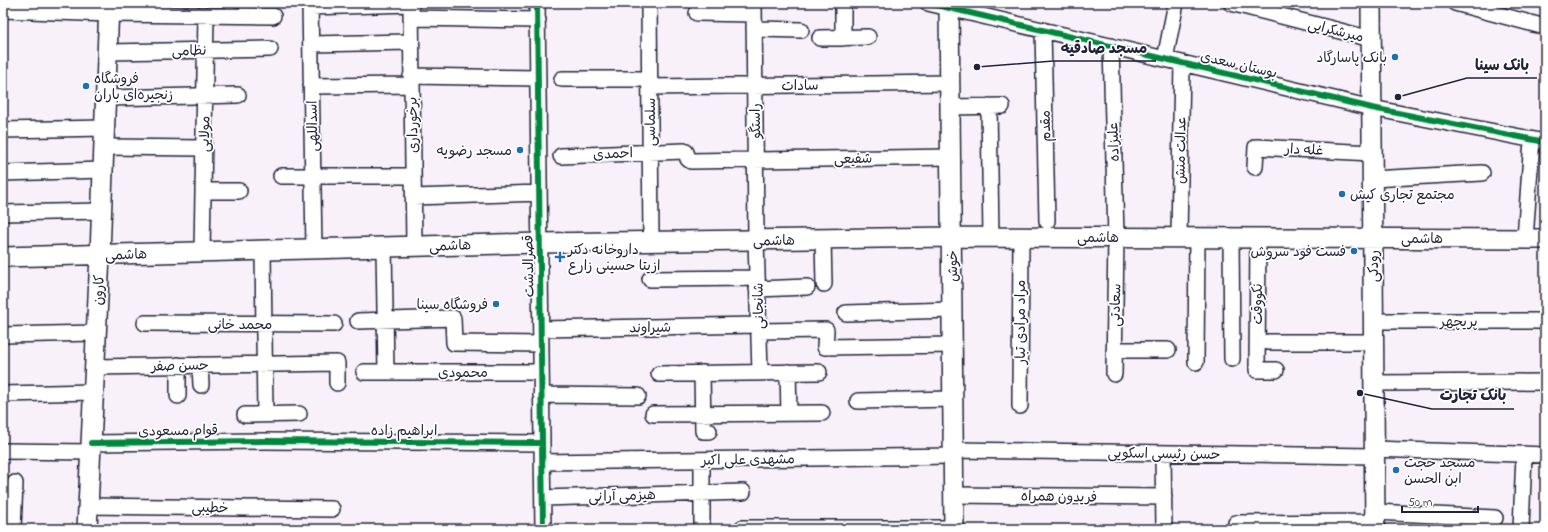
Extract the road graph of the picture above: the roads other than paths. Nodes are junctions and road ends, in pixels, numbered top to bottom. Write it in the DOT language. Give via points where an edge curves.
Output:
graph roads {
  1 [pos="537,3"];
  2 [pos="650,3"];
  3 [pos="843,3"];
  4 [pos="928,3"];
  5 [pos="1176,3"];
  6 [pos="1231,3"];
  7 [pos="1371,3"];
  8 [pos="1455,3"];
  9 [pos="310,5"];
  10 [pos="950,6"];
  11 [pos="109,8"];
  12 [pos="411,8"];
  13 [pos="754,9"];
  14 [pos="3,10"];
  15 [pos="269,12"];
  16 [pos="697,13"];
  17 [pos="206,15"];
  18 [pos="538,20"];
  19 [pos="1545,27"];
  20 [pos="754,29"];
  21 [pos="801,30"];
  22 [pos="1043,30"];
  23 [pos="868,37"];
  24 [pos="820,38"];
  25 [pos="843,38"];
  26 [pos="1371,39"];
  27 [pos="411,42"];
  28 [pos="311,44"];
  29 [pos="1111,46"];
  30 [pos="270,49"];
  31 [pos="205,50"];
  32 [pos="108,52"];
  33 [pos="1165,59"];
  34 [pos="1182,63"];
  35 [pos="538,78"];
  36 [pos="562,79"];
  37 [pos="411,80"];
  38 [pos="650,83"];
  39 [pos="950,83"];
  40 [pos="312,86"];
  41 [pos="754,86"];
  42 [pos="238,95"];
  43 [pos="204,96"];
  44 [pos="106,98"];
  45 [pos="950,107"];
  46 [pos="1372,108"];
  47 [pos="3,130"];
  48 [pos="104,138"];
  49 [pos="1539,141"];
  50 [pos="203,148"];
  51 [pos="650,152"];
  52 [pos="1372,153"];
  53 [pos="561,156"];
  54 [pos="951,157"];
  55 [pos="755,160"];
  56 [pos="1255,167"];
  57 [pos="103,170"];
  58 [pos="3,173"];
  59 [pos="1482,173"];
  60 [pos="281,176"];
  61 [pos="413,176"];
  62 [pos="313,177"];
  63 [pos="1372,179"];
  64 [pos="203,191"];
  65 [pos="239,191"];
  66 [pos="539,193"];
  67 [pos="413,197"];
  68 [pos="102,211"];
  69 [pos="3,213"];
  70 [pos="1047,221"];
  71 [pos="952,237"];
  72 [pos="991,237"];
  73 [pos="1020,237"];
  74 [pos="1116,237"];
  75 [pos="1188,237"];
  76 [pos="1258,237"];
  77 [pos="1231,238"];
  78 [pos="1373,238"];
  79 [pos="823,239"];
  80 [pos="1525,239"];
  81 [pos="1545,239"];
  82 [pos="756,240"];
  83 [pos="651,241"];
  84 [pos="539,243"];
  85 [pos="414,246"];
  86 [pos="384,247"];
  87 [pos="314,249"];
  88 [pos="263,251"];
  89 [pos="202,252"];
  90 [pos="100,255"];
  91 [pos="3,257"];
  92 [pos="650,279"];
  93 [pos="757,283"];
  94 [pos="824,284"];
  95 [pos="807,287"];
  96 [pos="952,310"];
  97 [pos="846,313"];
  98 [pos="385,320"];
  99 [pos="358,321"];
  100 [pos="1373,321"];
  101 [pos="1545,321"];
  102 [pos="145,323"];
  103 [pos="264,324"];
  104 [pos="334,324"];
  105 [pos="758,328"];
  106 [pos="541,329"];
  107 [pos="96,333"];
  108 [pos="3,335"];
  109 [pos="1268,342"];
  110 [pos="1374,342"];
  111 [pos="541,344"];
  112 [pos="953,344"];
  113 [pos="1114,350"];
  114 [pos="1161,350"];
  115 [pos="1232,359"];
  116 [pos="1196,362"];
  117 [pos="264,364"];
  118 [pos="178,365"];
  119 [pos="200,365"];
  120 [pos="95,367"];
  121 [pos="1276,370"];
  122 [pos="364,372"];
  123 [pos="386,372"];
  124 [pos="541,372"];
  125 [pos="760,372"];
  126 [pos="788,372"];
  127 [pos="820,372"];
  128 [pos="702,373"];
  129 [pos="660,374"];
  130 [pos="1114,374"];
  131 [pos="1545,382"];
  132 [pos="337,383"];
  133 [pos="1374,383"];
  134 [pos="201,385"];
  135 [pos="94,392"];
  136 [pos="3,394"];
  137 [pos="542,395"];
  138 [pos="178,396"];
  139 [pos="638,396"];
  140 [pos="953,399"];
  141 [pos="858,401"];
  142 [pos="1020,406"];
  143 [pos="789,413"];
  144 [pos="822,413"];
  145 [pos="265,414"];
  146 [pos="299,414"];
  147 [pos="653,414"];
  148 [pos="702,414"];
  149 [pos="245,415"];
  150 [pos="709,431"];
  151 [pos="265,441"];
  152 [pos="542,443"];
  153 [pos="91,448"];
  154 [pos="3,452"];
  155 [pos="954,453"];
  156 [pos="1163,453"];
  157 [pos="1374,453"];
  158 [pos="1524,454"];
  159 [pos="1545,455"];
  160 [pos="702,460"];
  161 [pos="542,462"];
  162 [pos="15,483"];
  163 [pos="742,492"];
  164 [pos="702,493"];
  165 [pos="954,495"];
  166 [pos="1164,497"];
  167 [pos="543,498"];
  168 [pos="88,506"];
  169 [pos="332,508"];
  170 [pos="1495,518"];
  171 [pos="1375,521"];
  172 [pos="1236,526"];
  173 [pos="742,528"];
  174 [pos="14,529"];
  175 [pos="87,529"];
  176 [pos="543,529"];
  177 [pos="702,529"];
  178 [pos="954,529"];
  179 [pos="1164,529"];
  180 [pos="1521,529"];
  1 -- 18 [label="street, قصرالدشت"];
  2 -- 38 [label="street, سلماسی"];
  3 -- 25 [label="street"];
  4 -- 10 [label="street, بوستان سعدی"];
  5 -- 33 [label="street"];
  6 -- 26 [label="street, میرشکرایی"];
  7 -- 26 [label="main road, رودکی"];
  8 -- 19 [label="street"];
  9 -- 12 [label="street"];
  9 -- 28 [label="street, اسداللهی"];
  10 -- 22 [label="street, بوستان سعدی"];
  10 -- 39 [label="main road, خوش"];
  11 -- 14 [label="street"];
  11 -- 17 [label="street"];
  11 -- 32 [label="main road, کارون"];
  12 -- 18 [label="street"];
  12 -- 27 [label="street, برخورداری"];
  13 -- 16 [label="street"];
  13 -- 20 [label="street, راستگو"];
  15 -- 17 [label="street"];
  17 -- 31 [label="street, مولایی"];
  18 -- 35 [label="street, قصرالدشت"];
  20 -- 21 [label="street"];
  20 -- 41 [label="street, راستگو"];
  22 -- 29 [label="street, بوستان سعدی"];
  22 -- 70 [label="street, مقدم"];
  23 -- 25 [label="street"];
  24 -- 25 [label="street"];
  26 -- 46 [label="main road, رودکی"];
  27 -- 28 [label="street"];
  27 -- 37 [label="street, برخورداری"];
  28 -- 40 [label="street, اسداللهی"];
  29 -- 33 [label="street, بوستان سعدی"];
  29 -- 74 [label="street, علیزاده"];
  30 -- 31 [label="street, نظامی"];
  31 -- 32 [label="street, نظامی"];
  31 -- 43 [label="street, مولایی"];
  32 -- 44 [label="main road, کارون"];
  33 -- 34 [label="street, بوستان سعدی"];
  34 -- 46 [label="street, بوستان سعدی"];
  34 -- 75 [label="street, عدالت منش"];
  35 -- 37 [label="street"];
  35 -- 66 [label="street, قصرالدشت"];
  36 -- 38 [label="street, سادات"];
  37 -- 40 [label="street"];
  37 -- 61 [label="street, برخورداری"];
  38 -- 41 [label="street, سادات"];
  38 -- 51 [label="street, سلماسی"];
  39 -- 41 [label="street, سادات"];
  39 -- 45 [label="main road, خوش"];
  40 -- 62 [label="street, اسداللهی"];
  41 -- 55 [label="street, راستگو"];
  42 -- 43 [label="street"];
  43 -- 44 [label="street"];
  43 -- 50 [label="street, مولایی"];
  44 -- 48 [label="main road, کارون"];
  45 -- 54 [label="main road, خوش"];
  45 -- 72 [label="street" via="995,106"];
  46 -- 49 [label="street, بوستان سعدی"];
  46 -- 52 [label="main road, رودکی"];
  47 -- 48 [label="street"];
  48 -- 50 [label="street"];
  48 -- 57 [label="main road, کارون"];
  49 -- 80 [label="street"];
  50 -- 64 [label="street, مولایی" via="197,173"];
  51 -- 53 [label="street, احمدی"];
  51 -- 55 [label="street, احمدی" via="684,151 691,161"];
  51 -- 83 [label="street, سلماسی"];
  52 -- 56 [label="street, غله دار" via="1256,147"];
  52 -- 63 [label="main road, رودکی"];
  54 -- 55 [label="street, شفیعی"];
  54 -- 71 [label="main road, خوش"];
  55 -- 82 [label="street, راستگو"];
  57 -- 58 [label="street"];
  57 -- 68 [label="main road, کارون"];
  59 -- 63 [label="street"];
  60 -- 62 [label="street"];
  61 -- 62 [label="street"];
  61 -- 67 [label="street, برخورداری"];
  62 -- 87 [label="street, اسداللهی"];
  63 -- 78 [label="main road, رودکی"];
  64 -- 65 [label="street"];
  64 -- 89 [label="street, مولایی"];
  66 -- 67 [label="street"];
  66 -- 84 [label="street, قصرالدشت"];
  67 -- 85 [label="street, برخورداری"];
  68 -- 69 [label="street"];
  68 -- 90 [label="main road, کارون"];
  71 -- 72 [label="main road, هاشمی"];
  71 -- 79 [label="main road, هاشمی"];
  71 -- 96 [label="main road, خوش"];
  72 -- 73 [label="main road, هاشمی"];
  73 -- 74 [label="main road, هاشمی"];
  73 -- 142 [label="street, مراد مرادی تبار"];
  74 -- 75 [label="main road, هاشمی"];
  74 -- 113 [label="street, سعادتی"];
  75 -- 77 [label="main road, هاشمی"];
  75 -- 116 [label="street, عدالت منش"];
  76 -- 77 [label="main road, هاشمی"];
  76 -- 78 [label="main road, هاشمی"];
  76 -- 121 [label="street, نکووقت" via="1257,370"];
  77 -- 115 [label="street"];
  78 -- 80 [label="main road, هاشمی"];
  78 -- 100 [label="main road, رودکی"];
  79 -- 82 [label="main road, هاشمی"];
  79 -- 94 [label="street"];
  80 -- 81 [label="main road, هاشمی"];
  82 -- 83 [label="main road, هاشمی"];
  82 -- 93 [label="street, شانجانی"];
  83 -- 84 [label="main road, هاشمی"];
  84 -- 85 [label="main road, هاشمی"];
  84 -- 106 [label="street, قصرالدشت"];
  85 -- 86 [label="main road, هاشمی"];
  86 -- 87 [label="main road, هاشمی"];
  86 -- 98 [label="street"];
  87 -- 88 [label="main road, هاشمی"];
  88 -- 89 [label="main road, هاشمی"];
  88 -- 103 [label="street"];
  89 -- 90 [label="main road, هاشمی"];
  90 -- 91 [label="main road, هاشمی"];
  90 -- 107 [label="main road, کارون"];
  92 -- 93 [label="street"];
  93 -- 95 [label="street"];
  93 -- 105 [label="street, شانجانی"];
  96 -- 97 [label="street"];
  96 -- 112 [label="main road, خوش"];
  98 -- 99 [label="street"];
  98 -- 111 [label="street" via="453,318 454,343"];
  98 -- 123 [label="street"];
  100 -- 101 [label="street, پریچهر"];
  100 -- 110 [label="main road, رودکی"];
  102 -- 103 [label="street, محمد خانی"];
  103 -- 104 [label="street, محمد خانی"];
  103 -- 117 [label="street"];
  105 -- 106 [label="street, شیراوند"];
  105 -- 112 [label="street, شیراوند" via="826,330 825,347"];
  105 -- 125 [label="street, شانجانی"];
  106 -- 111 [label="street, قصرالدشت"];
  107 -- 108 [label="street"];
  107 -- 120 [label="main road, کارون"];
  109 -- 110 [label="street"];
  110 -- 133 [label="main road, رودکی"];
  111 -- 124 [label="street, قصرالدشت"];
  112 -- 140 [label="main road, خوش"];
  113 -- 114 [label="street"];
  113 -- 130 [label="street, سعادتی"];
  117 -- 119 [label="street, حسن صفر"];
  117 -- 132 [label="street, حسن صفر" via="337,363"];
  117 -- 145 [label="street"];
  118 -- 119 [label="street, حسن صفر"];
  118 -- 120 [label="street, حسن صفر"];
  118 -- 138 [label="street"];
  119 -- 134 [label="street"];
  120 -- 135 [label="main road, کارون"];
  122 -- 123 [label="street, محمودی"];
  123 -- 124 [label="street, محمودی"];
  124 -- 137 [label="street, قصرالدشت"];
  125 -- 126 [label="street"];
  125 -- 128 [label="street"];
  126 -- 127 [label="street"];
  126 -- 143 [label="street"];
  128 -- 129 [label="street"];
  128 -- 148 [label="street"];
  131 -- 133 [label="street"];
  133 -- 157 [label="main road, رودکی"];
  135 -- 136 [label="street"];
  135 -- 153 [label="main road, کارون"];
  137 -- 139 [label="street"];
  137 -- 152 [label="street, قصرالدشت"];
  140 -- 141 [label="street"];
  140 -- 155 [label="main road, خوش"];
  143 -- 144 [label="street"];
  143 -- 148 [label="street"];
  145 -- 146 [label="street"];
  145 -- 149 [label="street"];
  147 -- 148 [label="street"];
  148 -- 150 [label="street" via="703,431"];
  151 -- 152 [label="street, ابراهیم زاده"];
  151 -- 153 [label="street, قوام مسعودی"];
  152 -- 161 [label="street, قصرالدشت"];
  153 -- 154 [label="street, قوام مسعودی"];
  153 -- 168 [label="main road, کارون"];
  155 -- 156 [label="street, حسن رئیسی اسکویی"];
  155 -- 160 [label="street, مشهدی علی اکبر"];
  155 -- 165 [label="main road, خوش"];
  156 -- 157 [label="street, حسن رئیسی اسکویی"];
  156 -- 166 [label="street"];
  157 -- 158 [label="street, حسن رئیسی اسکویی"];
  157 -- 171 [label="main road, رودکی"];
  158 -- 159 [label="street, حسن رئیسی اسکویی"];
  158 -- 180 [label="street"];
  160 -- 161 [label="street, مشهدی علی اکبر"];
  160 -- 164 [label="street"];
  161 -- 167 [label="street, قصرالدشت"];
  162 -- 174 [label="street"];
  163 -- 164 [label="street, هیزمی آرانی"];
  164 -- 167 [label="street, هیزمی آرانی"];
  164 -- 177 [label="street"];
  165 -- 166 [label="street, فریدون همراه"];
  165 -- 178 [label="main road, خوش"];
  166 -- 179 [label="street"];
  167 -- 176 [label="street, قصرالدشت"];
  168 -- 169 [label="street, خطیبی"];
  168 -- 175 [label="main road, کارون"];
  170 -- 171 [label="street"];
  171 -- 172 [label="street"];
  173 -- 178 [label="street"];
}
